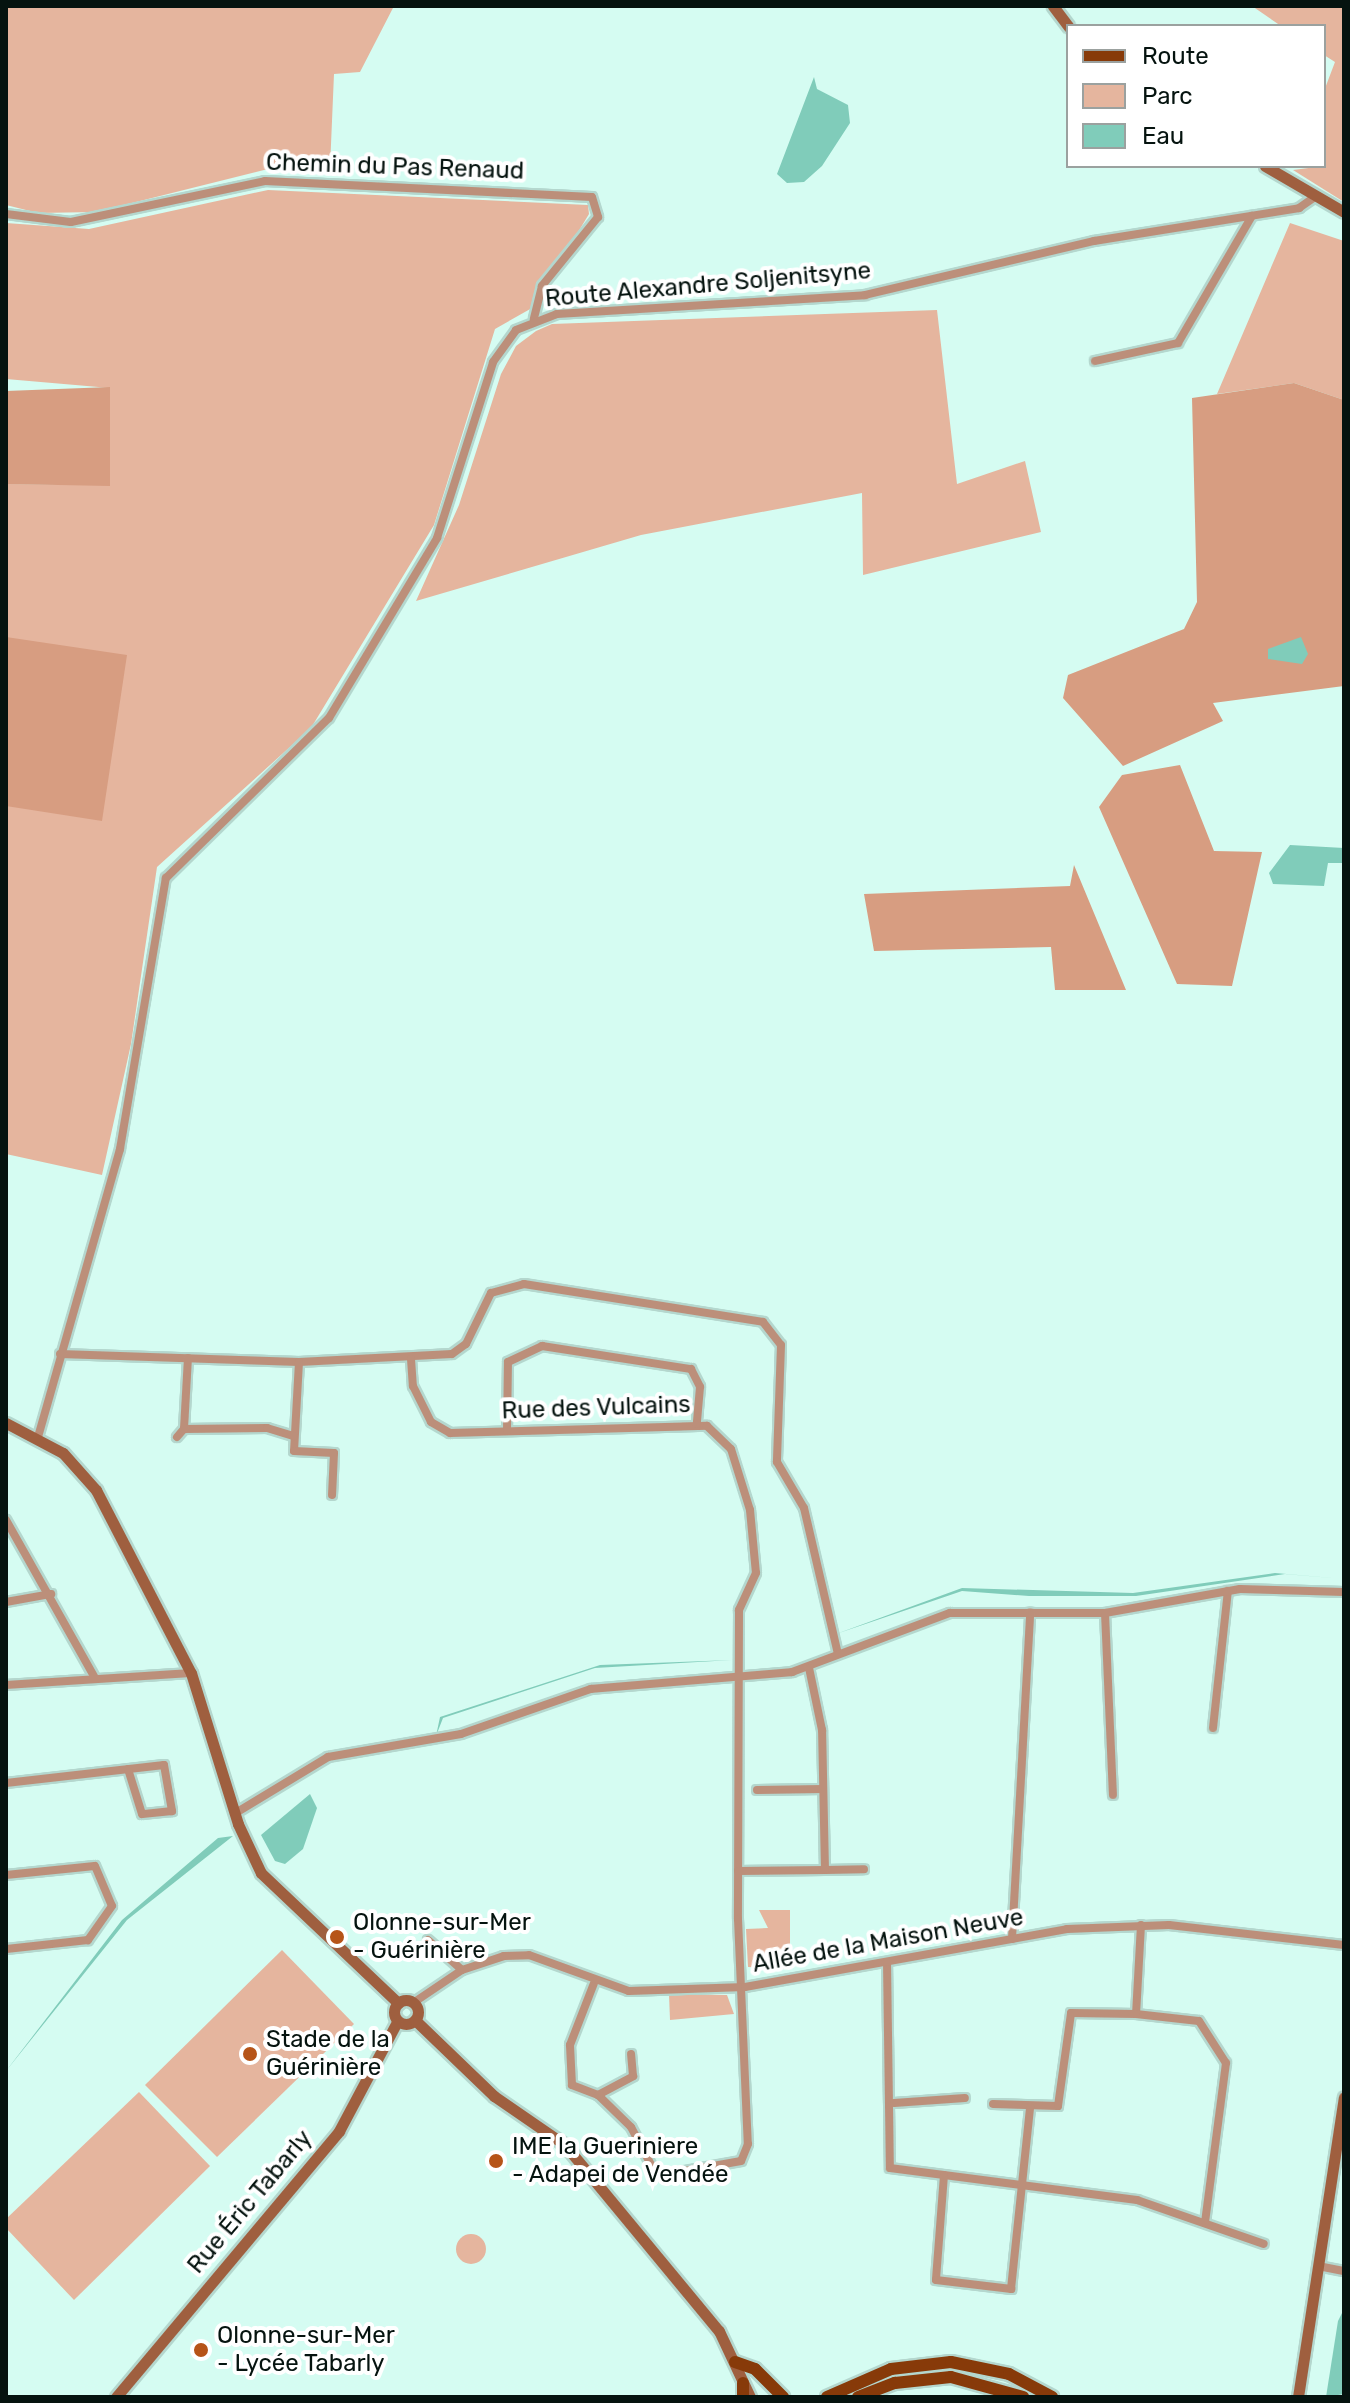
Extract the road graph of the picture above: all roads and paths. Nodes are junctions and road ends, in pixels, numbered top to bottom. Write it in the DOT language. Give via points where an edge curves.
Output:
graph roads {
  1 [pos="1053,6"];
  2 [pos="1066,24"];
  3 [pos="1268,168"];
  4 [pos="1315,197"];
  5 [pos="1344,212"];
  6 [pos="6,214"];
  7 [pos="1252,216"];
  8 [pos="534,319"];
  9 [pos="1095,361"];
  10 [pos="60,1354"];
  11 [pos="188,1358"];
  12 [pos="411,1359"];
  13 [pos="299,1362"];
  14 [pos="6,1423"];
  15 [pos="697,1424"];
  16 [pos="184,1429"];
  17 [pos="507,1431"];
  18 [pos="294,1436"];
  19 [pos="38,1437"];
  20 [pos="177,1437"];
  21 [pos="332,1495"];
  22 [pos="6,1520"];
  23 [pos="1228,1591"];
  24 [pos="1344,1592"];
  25 [pos="51,1594"];
  26 [pos="6,1602"];
  27 [pos="1030,1612"];
  28 [pos="1105,1613"];
  29 [pos="838,1654"];
  30 [pos="809,1668"];
  31 [pos="191,1673"];
  32 [pos="742,1677"];
  33 [pos="95,1678"];
  34 [pos="6,1685"];
  35 [pos="1213,1728"];
  36 [pos="128,1769"];
  37 [pos="6,1783"];
  38 [pos="823,1789"];
  39 [pos="757,1790"];
  40 [pos="1113,1795"];
  41 [pos="234,1814"];
  42 [pos="864,1869"];
  43 [pos="825,1870"];
  44 [pos="738,1871"];
  45 [pos="6,1875"];
  46 [pos="1141,1925"];
  47 [pos="1012,1939"];
  48 [pos="428,1940"];
  49 [pos="1344,1945"];
  50 [pos="6,1949"];
  51 [pos="887,1962"];
  52 [pos="462,1970"];
  53 [pos="594,1983"];
  54 [pos="745,1987"];
  55 [pos="398,2003"];
  56 [pos="413,2003"];
  57 [pos="1136,2014"];
  58 [pos="415,2020"];
  59 [pos="397,2022"];
  60 [pos="631,2054"];
  61 [pos="598,2095"];
  62 [pos="965,2098"];
  63 [pos="1344,2098"];
  64 [pos="894,2103"];
  65 [pos="993,2104"];
  66 [pos="1030,2107"];
  67 [pos="944,2175"];
  68 [pos="1024,2186"];
  69 [pos="1205,2222"];
  70 [pos="1264,2244"];
  71 [pos="1318,2266"];
  72 [pos="1344,2271"];
  73 [pos="735,2362"];
  74 [pos="743,2383"];
  75 [pos="116,2397"];
  76 [pos="743,2397"];
  77 [pos="750,2397"];
  78 [pos="783,2397"];
  79 [pos="827,2397"];
  80 [pos="858,2397"];
  81 [pos="1023,2397"];
  82 [pos="1052,2397"];
  83 [pos="1298,2397"];
  1 -- 2 [label="street"];
  3 -- 4 [label="street"];
  4 -- 5 [label="street"];
  4 -- 7 [label="street, Route Alexandre Soljenitsyne" via="1308,206"];
  6 -- 8 [label="street, Chemin du Pas Renaud" via="71,222 265,181 592,197 598,217 542,286"];
  7 -- 8 [label="street, Route Alexandre Soljenitsyne" via="1108,239 865,295"];
  7 -- 9 [label="street" via="1178,343"];
  8 -- 10 [label="street, Route Alexandre Soljenitsyne" via="516,330 493,362 437,538 329,718 166,878 120,1149"];
  10 -- 11 [label="street"];
  10 -- 19 [label="street, Route Alexandre Soljenitsyne"];
  11 -- 13 [label="street"];
  11 -- 16 [label="street"];
  12 -- 13 [label="street"];
  12 -- 17 [label="street, Rue des Vulcains" via="413,1386 440,1430"];
  12 -- 29 [label="street" via="461,1349 491,1293 510,1285 763,1322 781,1345 777,1462 804,1508"];
  13 -- 18 [label="street"];
  14 -- 19 [label="street"];
  15 -- 17 [label="street, Rue des Vulcains"];
  15 -- 17 [label="street" via="700,1387 691,1369 542,1346 508,1362"];
  15 -- 32 [label="street, Rue des Vulcains" via="731,1449 750,1510 757,1566 739,1610"];
  16 -- 18 [label="street" via="267,1428"];
  16 -- 20 [label="street"];
  18 -- 21 [label="street" via="294,1451 334,1453"];
  19 -- 31 [label="street" via="96,1490"];
  22 -- 25 [label="street"];
  23 -- 24 [label="street"];
  23 -- 28 [label="street"];
  23 -- 35 [label="street"];
  25 -- 26 [label="street"];
  25 -- 33 [label="street"];
  27 -- 28 [label="street"];
  27 -- 29 [label="street" via="950,1613"];
  27 -- 47 [label="street" via="1030,1665 1020,1697 1021,1850 1011,1887"];
  28 -- 40 [label="street"];
  29 -- 30 [label="street"];
  30 -- 32 [label="street"];
  30 -- 38 [label="street" via="822,1730"];
  31 -- 33 [label="street"];
  31 -- 41 [label="street"];
  32 -- 41 [label="street" via="591,1689 461,1734 328,1757"];
  32 -- 44 [label="street, Allée de la Maison Neuve"];
  33 -- 34 [label="street"];
  36 -- 36 [label="street" via="164,1765 172,1811 142,1814"];
  36 -- 37 [label="street"];
  38 -- 39 [label="street"];
  38 -- 43 [label="street"];
  41 -- 55 [label="street" via="271,1886"];
  42 -- 43 [label="street"];
  43 -- 44 [label="street"];
  44 -- 54 [label="street, Allée de la Maison Neuve"];
  45 -- 50 [label="street" via="95,1866 112,1906 88,1940"];
  46 -- 47 [label="street, Allée de la Maison Neuve"];
  46 -- 49 [label="street, Allée de la Maison Neuve"];
  46 -- 57 [label="street"];
  47 -- 51 [label="street, Allée de la Maison Neuve"];
  48 -- 52 [label="street"];
  51 -- 54 [label="street, Allée de la Maison Neuve"];
  51 -- 64 [label="street"];
  52 -- 53 [label="street" via="529,1955"];
  52 -- 56 [label="street"];
  53 -- 54 [label="street" via="629,1991"];
  53 -- 61 [label="street" via="570,2045 568,2077 581,2091"];
  54 -- 61 [label="street" via="748,2144 741,2161 657,2176 642,2158 635,2131"];
  55 -- 56 [label="street"];
  55 -- 59 [label="street"];
  56 -- 58 [label="street"];
  57 -- 66 [label="street" via="1071,2013 1061,2102"];
  57 -- 69 [label="street" via="1199,2021 1226,2063"];
  58 -- 59 [label="street"];
  58 -- 73 [label="street" via="494,2096 565,2145 711,2320"];
  59 -- 75 [label="street, Rue Éric Tabarly" via="339,2131"];
  60 -- 61 [label="street" via="633,2076"];
  62 -- 64 [label="street"];
  63 -- 71 [label="street"];
  64 -- 67 [label="street" via="890,2168"];
  65 -- 66 [label="street"];
  66 -- 68 [label="street"];
  67 -- 68 [label="street"];
  67 -- 68 [label="street" via="936,2280 1011,2289"];
  68 -- 69 [label="street" via="1137,2200"];
  69 -- 70 [label="street"];
  71 -- 72 [label="street"];
  71 -- 83 [label="street"];
  73 -- 74 [label="street"];
  73 -- 78 [label="main road" via="755,2369"];
  74 -- 76 [label="main road"];
  74 -- 77 [label="street"];
  79 -- 82 [label="main road" via="891,2369 951,2362 1009,2374"];
  80 -- 81 [label="main road" via="932,2377 978,2380"];
}
